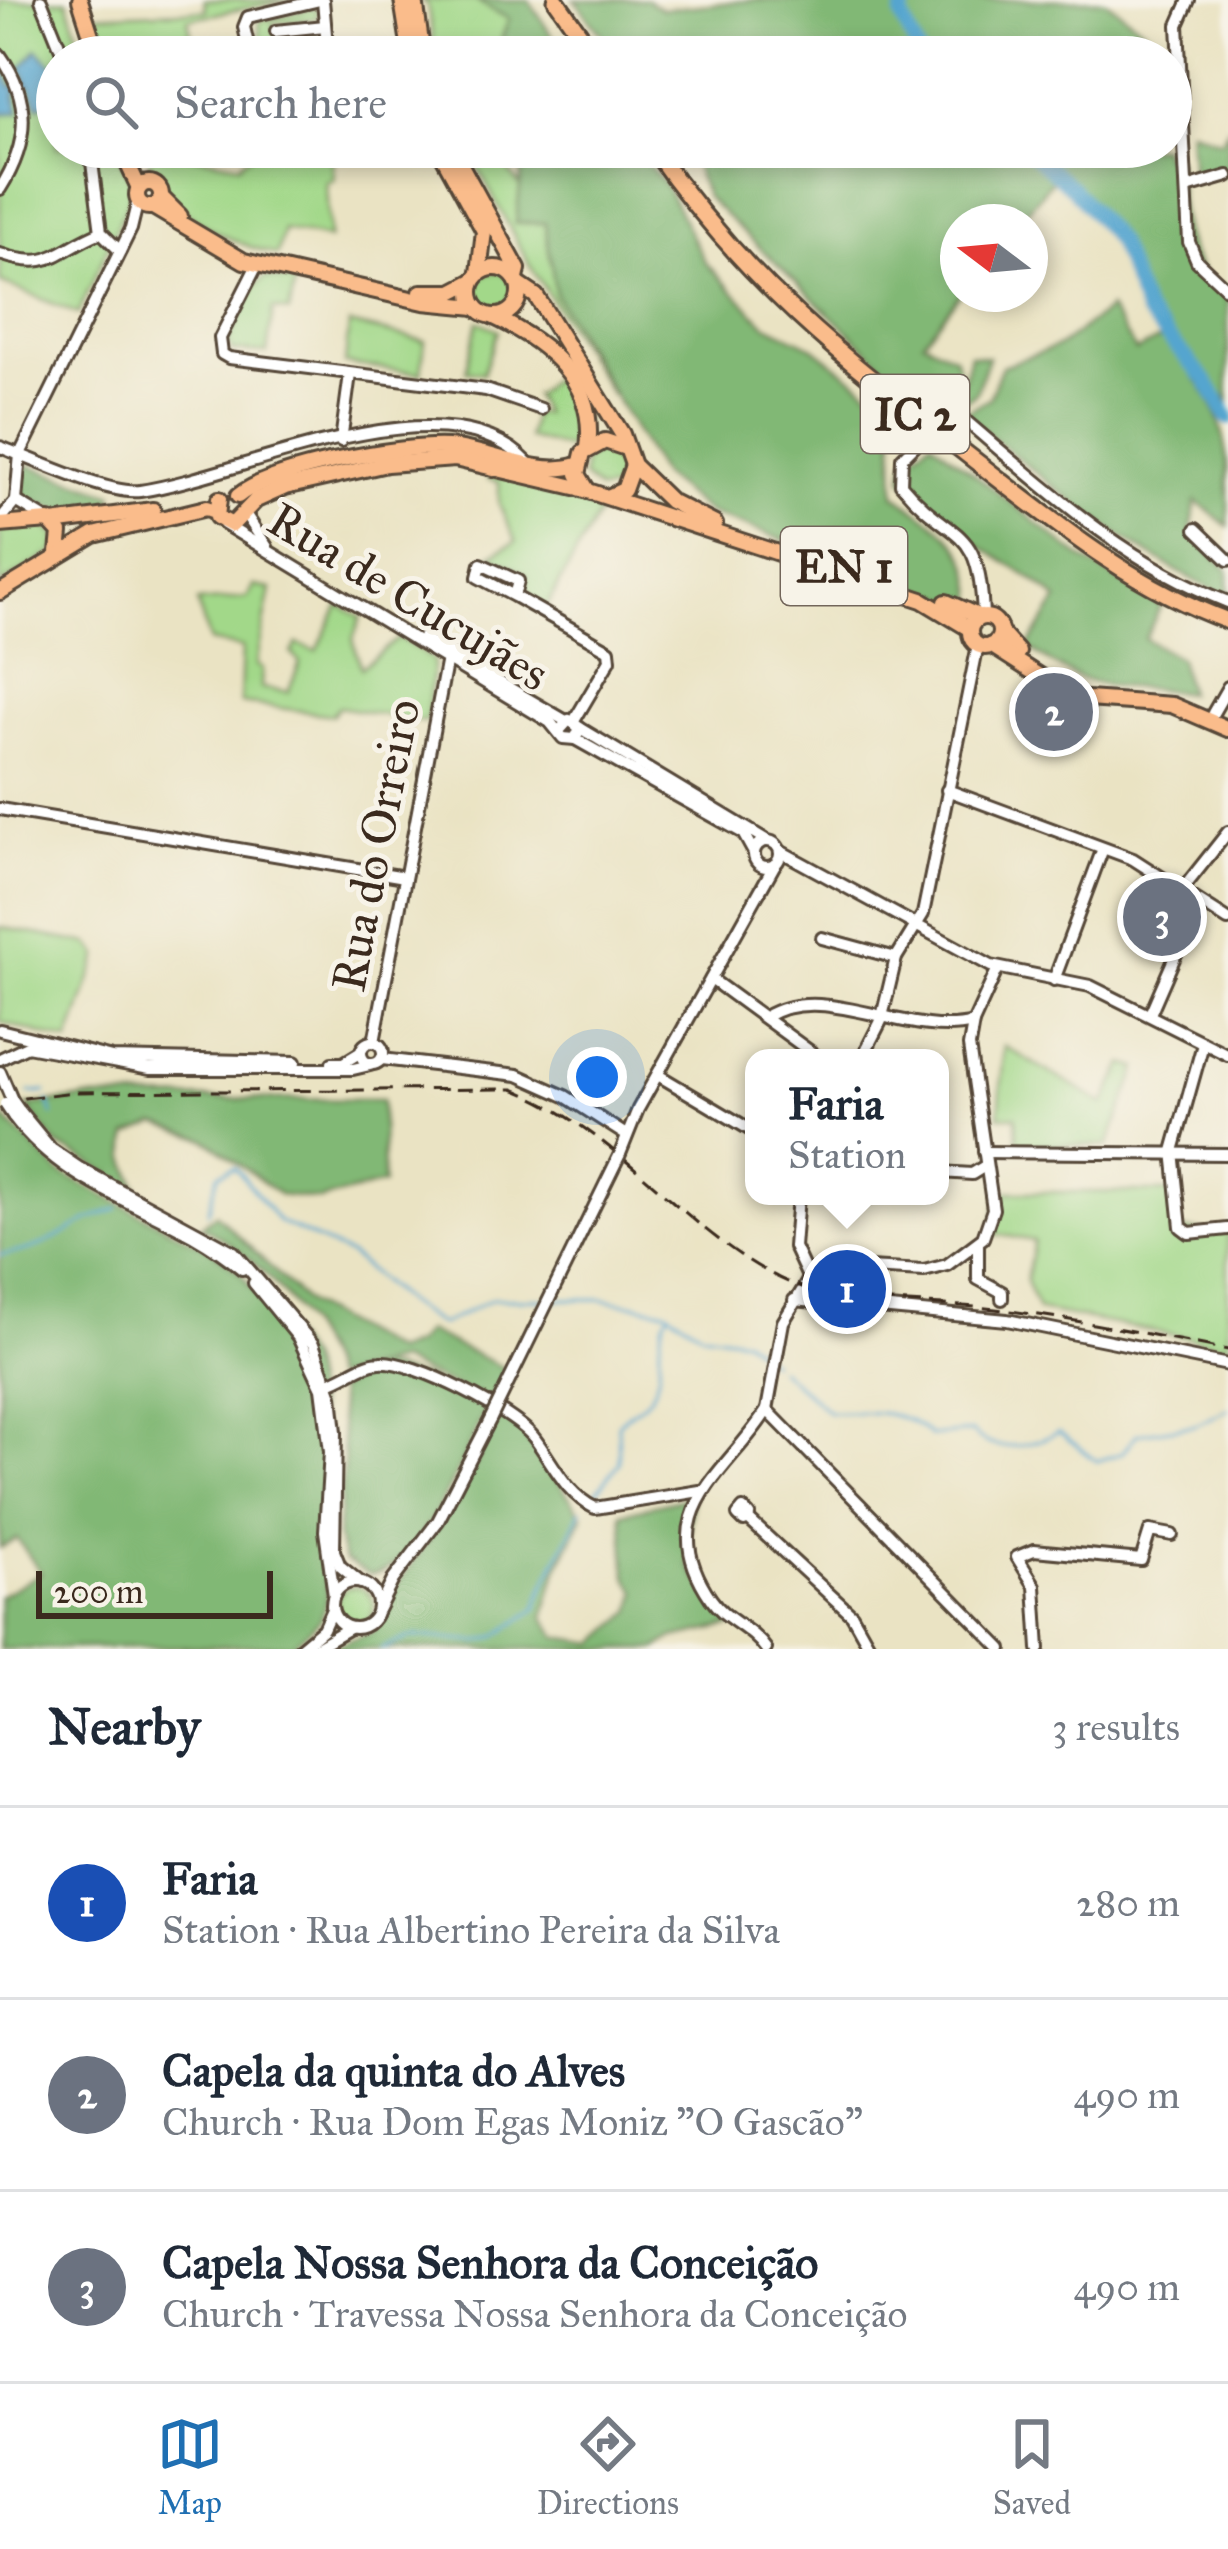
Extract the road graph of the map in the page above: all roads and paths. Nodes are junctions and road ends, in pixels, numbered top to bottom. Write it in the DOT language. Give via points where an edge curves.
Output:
graph roads {
  1 [pos="41,0"];
  2 [pos="76,0"];
  3 [pos="322,0"];
  4 [pos="402,0"];
  5 [pos="415,0"];
  6 [pos="552,0"];
  7 [pos="1190,0"];
  8 [pos="325,26"];
  9 [pos="276,31"];
  10 [pos="56,36"];
  11 [pos="87,36"];
  12 [pos="246,36"];
  13 [pos="326,36"];
  14 [pos="408,36"];
  15 [pos="420,36"];
  16 [pos="577,36"];
  17 [pos="1179,36"];
  18 [pos="2,57"];
  19 [pos="92,168"];
  20 [pos="135,168"];
  21 [pos="449,168"];
  22 [pos="463,168"];
  23 [pos="670,168"];
  24 [pos="1186,168"];
  25 [pos="1228,176"];
  26 [pos="1187,188"];
  27 [pos="0,189"];
  28 [pos="148,197"];
  29 [pos="100,232"];
  30 [pos="120,251"];
  31 [pos="0,254"];
  32 [pos="257,265"];
  33 [pos="476,277"];
  34 [pos="517,281"];
  35 [pos="1228,290"];
  36 [pos="476,308"];
  37 [pos="492,316"];
  38 [pos="350,374"];
  39 [pos="541,409"];
  40 [pos="945,421"];
  41 [pos="927,433"];
  42 [pos="484,434"];
  43 [pos="341,441"];
  44 [pos="0,447"];
  45 [pos="622,447"];
  46 [pos="588,448"];
  47 [pos="479,452"];
  48 [pos="20,454"];
  49 [pos="528,463"];
  50 [pos="578,465"];
  51 [pos="633,465"];
  52 [pos="588,491"];
  53 [pos="238,496"];
  54 [pos="608,497"];
  55 [pos="16,501"];
  56 [pos="219,511"];
  57 [pos="246,513"];
  58 [pos="50,522"];
  59 [pos="0,523"];
  60 [pos="1196,529"];
  61 [pos="58,554"];
  62 [pos="1228,560"];
  63 [pos="0,592"];
  64 [pos="514,596"];
  65 [pos="1228,602"];
  66 [pos="1228,618"];
  67 [pos="978,621"];
  68 [pos="990,641"];
  69 [pos="448,658"];
  70 [pos="1228,687"];
  71 [pos="1213,713"];
  72 [pos="1228,725"];
  73 [pos="571,728"];
  74 [pos="947,790"];
  75 [pos="0,809"];
  76 [pos="1228,832"];
  77 [pos="766,840"];
  78 [pos="1102,851"];
  79 [pos="778,858"];
  80 [pos="756,859"];
  81 [pos="405,877"];
  82 [pos="764,889"];
  83 [pos="1186,893"];
  84 [pos="1228,920"];
  85 [pos="912,923"];
  86 [pos="822,938"];
  87 [pos="896,958"];
  88 [pos="998,968"];
  89 [pos="711,979"];
  90 [pos="1054,980"];
  91 [pos="1150,1013"];
  92 [pos="882,1015"];
  93 [pos="765,1017"];
  94 [pos="973,1023"];
  95 [pos="0,1030"];
  96 [pos="374,1042"];
  97 [pos="1203,1045"];
  98 [pos="807,1049"];
  99 [pos="866,1049"];
  100 [pos="361,1052"];
  101 [pos="1228,1055"];
  102 [pos="0,1059"];
  103 [pos="376,1062"];
  104 [pos="0,1072"];
  105 [pos="658,1075"];
  106 [pos="10,1106"];
  107 [pos="638,1109"];
  108 [pos="613,1126"];
  109 [pos="745,1127"];
  110 [pos="626,1135"];
  111 [pos="1174,1151"];
  112 [pos="1228,1154"];
  113 [pos="984,1160"];
  114 [pos="949,1173"];
  115 [pos="796,1205"];
  116 [pos="1228,1229"];
  117 [pos="978,1243"];
  118 [pos="809,1279"];
  119 [pos="794,1300"];
  120 [pos="1002,1300"];
  121 [pos="1228,1364"];
  122 [pos="328,1384"];
  123 [pos="767,1410"];
  124 [pos="700,1491"];
  125 [pos="748,1519"];
  126 [pos="1172,1535"];
  127 [pos="393,1580"];
  128 [pos="365,1585"];
  129 [pos="333,1602"];
  130 [pos="378,1610"];
  131 [pos="349,1628"];
  132 [pos="299,1649"];
  133 [pos="313,1649"];
  134 [pos="766,1649"];
  135 [pos="871,1649"];
  136 [pos="1002,1649"];
  137 [pos="1039,1649"];
  1 -- 10 [label="street"];
  2 -- 11 [label="main road"];
  3 -- 8 [label="street"];
  3 -- 12 [label="street" via="248,17"];
  4 -- 14 [label="main road"];
  5 -- 15 [label="main road"];
  6 -- 16 [label="highway"];
  7 -- 17 [label="street"];
  8 -- 9 [label="street"];
  8 -- 13 [label="street"];
  18 -- 27 [label="street" via="25,116 16,162"];
  19 -- 29 [label="street"];
  20 -- 28 [label="main road"];
  21 -- 33 [label="main road" via="484,232"];
  22 -- 34 [label="main road" via="518,268"];
  23 -- 66 [label="highway, IC 2" via="722,243 829,347 1094,553 1166,595"];
  24 -- 26 [label="street"];
  25 -- 26 [label="street"];
  26 -- 35 [label="street" via="1189,242"];
  28 -- 30 [label="street"];
  28 -- 32 [label="main road" via="212,247"];
  28 -- 33 [label="main road" via="259,258 428,294"];
  29 -- 30 [label="street"];
  29 -- 31 [label="street" via="31,265"];
  30 -- 48 [label="street"];
  32 -- 36 [label="main road"];
  32 -- 38 [label="street" via="220,338 222,354"];
  33 -- 34 [label="main road" via="499,267"];
  33 -- 36 [label="main road"];
  34 -- 37 [label="main road" via="513,308"];
  34 -- 45 [label="main road" via="536,296 622,434"];
  36 -- 37 [label="main road"];
  37 -- 46 [label="main road" via="535,338 575,380 591,420"];
  38 -- 39 [label="street" via="486,390"];
  38 -- 43 [label="street"];
  40 -- 65 [label="street" via="961,416 1098,531"];
  41 -- 67 [label="street" via="902,458 901,484 979,560"];
  42 -- 43 [label="street" via="393,429"];
  42 -- 47 [label="street"];
  42 -- 49 [label="street" via="511,444"];
  43 -- 48 [label="street" via="136,492"];
  44 -- 48 [label="street"];
  45 -- 46 [label="main road" via="605,441"];
  45 -- 51 [label="main road"];
  46 -- 50 [label="main road"];
  47 -- 49 [label="main road"];
  47 -- 53 [label="main road" via="386,451 263,482"];
  48 -- 55 [label="street"];
  49 -- 50 [label="main road"];
  50 -- 52 [label="main road"];
  51 -- 54 [label="main road" via="625,490"];
  51 -- 67 [label="main road, EN 1" via="670,501 706,521 924,592"];
  52 -- 54 [label="main road"];
  52 -- 57 [label="main road" via="424,459 284,487"];
  53 -- 56 [label="main road"];
  53 -- 57 [label="main road"];
  54 -- 67 [label="main road, EN 1"];
  55 -- 58 [label="street"];
  55 -- 59 [label="street"];
  56 -- 57 [label="main road" via="237,524"];
  56 -- 58 [label="main road"];
  56 -- 61 [label="main road" via="125,524"];
  56 -- 69 [label="street, Rua de Cucujães" via="251,546"];
  57 -- 69 [label="street, Rua de Cucujães" via="265,546"];
  58 -- 59 [label="main road"];
  58 -- 61 [label="main road" via="62,538"];
  60 -- 62 [label="street"];
  61 -- 63 [label="main road"];
  64 -- 73 [label="street, Rua de Cucujães" via="609,650"];
  67 -- 68 [label="main road, EN 1"];
  67 -- 68 [label="main road, EN 1" via="995,620"];
  68 -- 71 [label="main road, EN 1" via="1005,642 1076,690 1176,698"];
  68 -- 72 [label="main road, EN 1" via="1073,698 1172,705"];
  68 -- 74 [label="street"];
  69 -- 73 [label="street, Rua de Cucujães"];
  69 -- 81 [label="street, Rua do Orreiro"];
  70 -- 71 [label="street"];
  71 -- 72 [label="main road, EN 1"];
  73 -- 77 [label="street, Rua de Cucujães"];
  73 -- 80 [label="street, Rua de Cucujães" via="743,832"];
  74 -- 78 [label="street"];
  74 -- 85 [label="street" via="922,914"];
  75 -- 81 [label="street"];
  76 -- 83 [label="street"];
  77 -- 79 [label="street, Rua de Cucujães"];
  77 -- 80 [label="street"];
  78 -- 83 [label="street" via="1132,859"];
  78 -- 90 [label="street"];
  79 -- 80 [label="street"];
  79 -- 82 [label="street"];
  79 -- 85 [label="street, Rua de Cucujães"];
  80 -- 82 [label="street"];
  81 -- 96 [label="street, Rua do Orreiro"];
  82 -- 89 [label="street"];
  83 -- 84 [label="street"];
  83 -- 91 [label="street" via="1167,929 1180,944"];
  85 -- 87 [label="street"];
  85 -- 88 [label="street, Rua de Cucujães"];
  86 -- 87 [label="street"];
  87 -- 92 [label="street"];
  88 -- 90 [label="street, Rua de Cucujães"];
  88 -- 94 [label="street"];
  89 -- 93 [label="street"];
  89 -- 105 [label="street"];
  90 -- 91 [label="street, Rua de Cucujães" via="1090,986"];
  91 -- 97 [label="street, Rua de Cucujães"];
  92 -- 93 [label="street" via="783,1006"];
  92 -- 94 [label="street" via="933,1028"];
  92 -- 99 [label="street"];
  93 -- 98 [label="street"];
  94 -- 113 [label="street"];
  95 -- 100 [label="street" via="149,1061 343,1063"];
  96 -- 100 [label="street"];
  96 -- 103 [label="street" via="382,1048"];
  97 -- 101 [label="street, Rua de Cucujães"];
  97 -- 111 [label="street"];
  100 -- 103 [label="street"];
  102 -- 103 [label="street" via="26,1046 150,1069"];
  103 -- 108 [label="street" via="518,1075"];
  104 -- 106 [label="street"];
  105 -- 107 [label="street"];
  105 -- 109 [label="street"];
  106 -- 122 [label="street" via="79,1168 235,1252 313,1344"];
  106 -- 129 [label="street" via="62,1168 221,1251 298,1337 326,1413"];
  107 -- 108 [label="street"];
  107 -- 110 [label="street"];
  108 -- 110 [label="street"];
  110 -- 127 [label="street, bridge" via="438,1521"];
  111 -- 112 [label="street"];
  111 -- 113 [label="street"];
  111 -- 116 [label="street" via="1181,1227"];
  113 -- 114 [label="street" via="972,1174"];
  113 -- 117 [label="street" via="992,1222"];
  115 -- 118 [label="street" via="794,1247"];
  117 -- 118 [label="street" via="923,1271 868,1268"];
  117 -- 120 [label="street" via="978,1279 1002,1292"];
  118 -- 119 [label="street"];
  119 -- 121 [label="street" via="1007,1320"];
  119 -- 123 [label="street"];
  122 -- 124 [label="street" via="382,1361 425,1374 515,1419 586,1504 604,1509"];
  122 -- 128 [label="street" via="339,1462 334,1552"];
  123 -- 124 [label="street"];
  123 -- 136 [label="street"];
  124 -- 134 [label="street" via="690,1541 697,1571 712,1602"];
  125 -- 135 [label="street" via="851,1616"];
  126 -- 137 [label="street" via="1150,1531 1141,1560 1034,1550 1017,1556 1035,1586"];
  127 -- 128 [label="street"];
  127 -- 130 [label="street"];
  128 -- 129 [label="street" via="342,1586"];
  128 -- 130 [label="street"];
  129 -- 131 [label="street"];
  129 -- 132 [label="street" via="323,1629"];
  130 -- 131 [label="street" via="367,1625"];
  131 -- 133 [label="street"];
}
